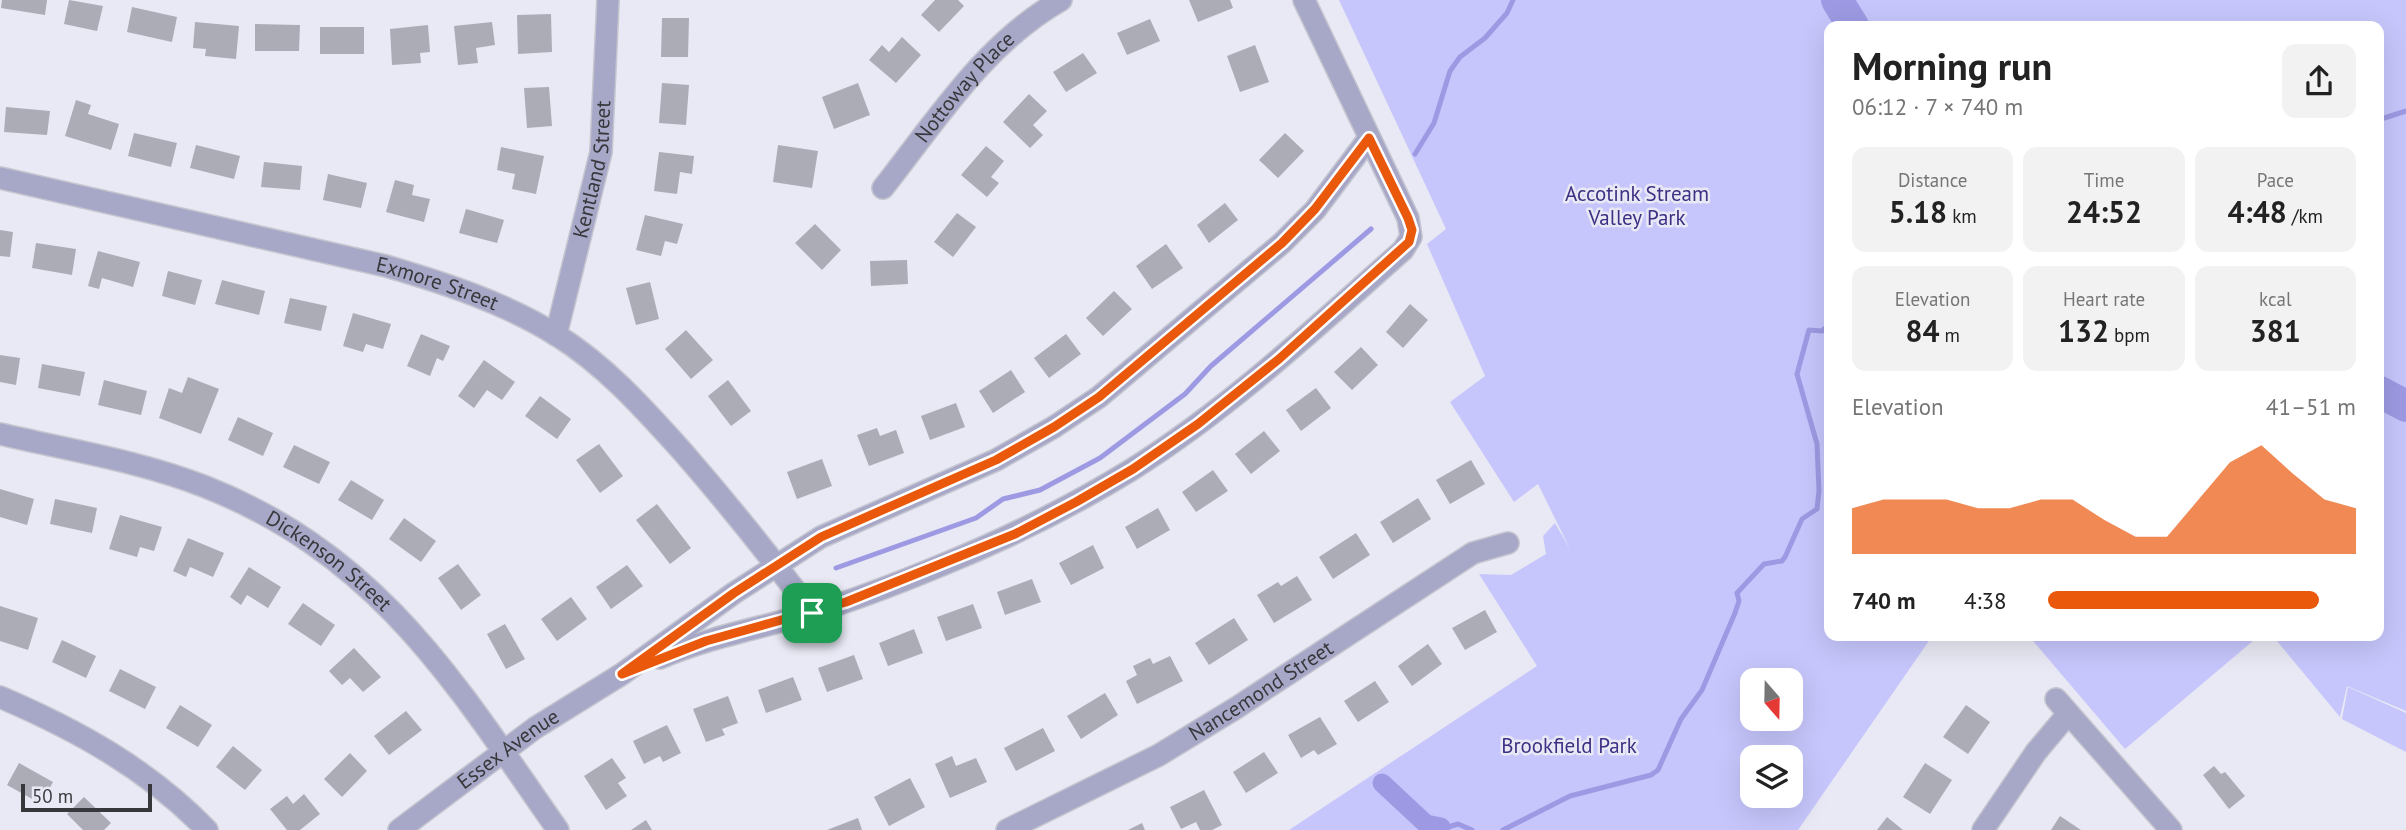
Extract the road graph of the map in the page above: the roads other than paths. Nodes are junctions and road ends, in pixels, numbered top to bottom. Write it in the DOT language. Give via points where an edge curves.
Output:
graph roads {
  1 [pos="608,0"];
  2 [pos="1061,0"];
  3 [pos="1304,0"];
  4 [pos="1369,138"];
  5 [pos="0,178"];
  6 [pos="883,188"];
  7 [pos="556,335"];
  8 [pos="0,434"];
  9 [pos="1508,543"];
  10 [pos="777,565"];
  11 [pos="812,613"];
  12 [pos="622,674"];
  13 [pos="0,697"];
  14 [pos="503,751"];
  15 [pos="207,830"];
  16 [pos="399,830"];
  17 [pos="558,830"];
  18 [pos="1007,830"];
  19 [pos="1983,830"];
  20 [pos="2171,830"];
  1 -- 7 [label="street, Kentland Street" via="601,152"];
  2 -- 6 [label="street, Nottoway Place" via="998,47"];
  3 -- 4 [label="street"];
  4 -- 10 [label="street, Essex Avenue" via="1315,209 1282,243 1099,397 996,460 821,537"];
  4 -- 11 [label="street, Essex Avenue" via="1408,218 1411,237 1403,250 1279,359 1198,424 1076,502 937,567"];
  5 -- 7 [label="street, Exmore Street" via="386,266 479,298"];
  7 -- 10 [label="street, Exmore Street" via="642,407"];
  8 -- 14 [label="street, Dickenson Street" via="139,465 203,486 299,535 362,581 398,615"];
  9 -- 18 [label="street, Nancemond Street" via="1473,553 1158,755"];
  10 -- 11 [label="street, Exmore Street"];
  10 -- 12 [label="street, Essex Avenue"];
  11 -- 12 [label="street, Essex Avenue" via="706,641"];
  12 -- 14 [label="street, Essex Avenue"];
  13 -- 15 [label="street" via="110,751"];
  14 -- 16 [label="street, Essex Avenue"];
  14 -- 17 [label="street, Dickenson Street"];
  19 -- 20 [label="street" via="2062,707"];
}
